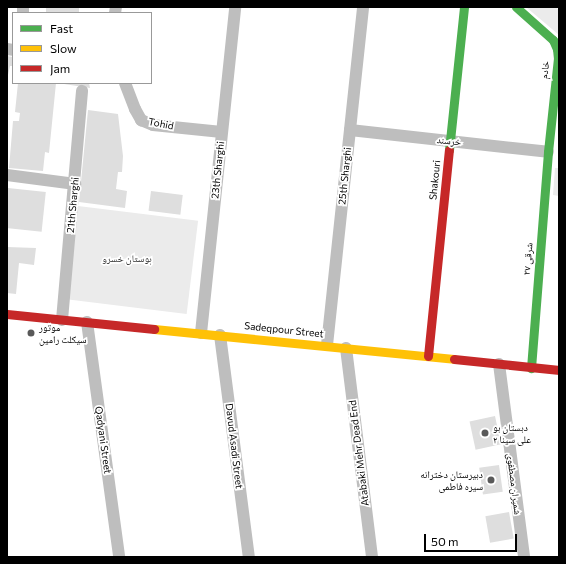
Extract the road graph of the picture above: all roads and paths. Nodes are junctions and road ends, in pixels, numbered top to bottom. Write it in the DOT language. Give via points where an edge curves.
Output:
graph roads {
  1 [pos="235,7"];
  2 [pos="363,7"];
  3 [pos="464,7"];
  4 [pos="516,7"];
  5 [pos="125,84"];
  6 [pos="82,91"];
  7 [pos="350,130"];
  8 [pos="222,132"];
  9 [pos="450,141"];
  10 [pos="548,152"];
  11 [pos="7,175"];
  12 [pos="75,184"];
  13 [pos="7,314"];
  14 [pos="62,320"];
  15 [pos="87,322"];
  16 [pos="201,333"];
  17 [pos="220,335"];
  18 [pos="327,345"];
  19 [pos="346,348"];
  20 [pos="428,356"];
  21 [pos="499,364"];
  22 [pos="531,368"];
  23 [pos="559,370"];
  24 [pos="119,557"];
  25 [pos="249,557"];
  26 [pos="372,557"];
  27 [pos="524,557"];
  1 -- 8 [label="street, 23th Sharghi"];
  2 -- 7 [label="street, 25th Sharghi"];
  3 -- 9 [label="street, Shakouri"];
  4 -- 10 [label="street, خادم" via="554,40 557,49"];
  5 -- 8 [label="street, Tohid" via="141,120 153,125"];
  6 -- 12 [label="street, 21th Sharghi"];
  7 -- 9 [label="street, خرسند"];
  7 -- 18 [label="street, 25th Sharghi"];
  8 -- 16 [label="street, 23th Sharghi"];
  9 -- 10 [label="street, خرسند"];
  9 -- 20 [label="street, Shakouri"];
  10 -- 22 [label="street, ۲۷ شرقی"];
  11 -- 12 [label="street"];
  12 -- 14 [label="street, 21th Sharghi"];
  13 -- 14 [label="street, Sadeqpour Street"];
  14 -- 15 [label="street, Sadeqpour Street"];
  15 -- 16 [label="street, Sadeqpour Street"];
  15 -- 24 [label="street, Qadyani Street"];
  16 -- 17 [label="street, Sadeqpour Street"];
  17 -- 18 [label="street, Sadeqpour Street"];
  17 -- 25 [label="street, Davud Asadi Street"];
  18 -- 19 [label="street, Sadeqpour Street"];
  19 -- 20 [label="street, Sadeqpour Street"];
  19 -- 26 [label="street, Atabaki Mehr Dead End"];
  20 -- 21 [label="street, Sadeqpour Street"];
  21 -- 22 [label="street, Sadeqpour Street"];
  21 -- 27 [label="street, شمیران مصطفوی"];
  22 -- 23 [label="street, Sadeqpour Street"];
}
